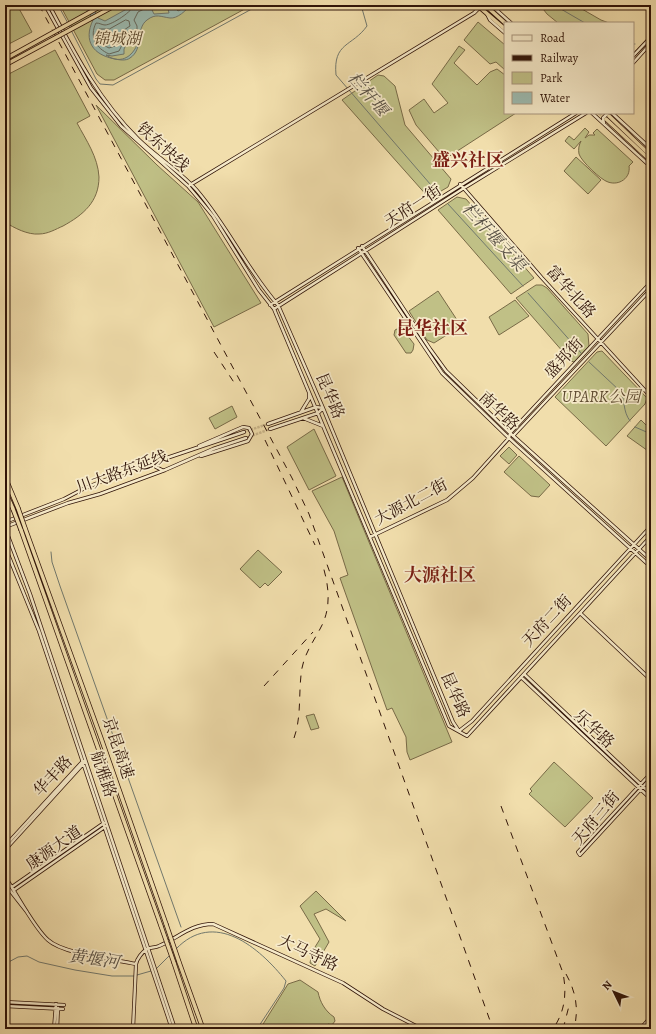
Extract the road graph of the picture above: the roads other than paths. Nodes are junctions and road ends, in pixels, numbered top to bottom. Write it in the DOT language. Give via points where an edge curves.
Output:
graph roads {
  1 [pos="45,5"];
  2 [pos="49,5"];
  3 [pos="103,5"];
  4 [pos="116,5"];
  5 [pos="485,5"];
  6 [pos="491,5"];
  7 [pos="499,5"];
  8 [pos="479,6"];
  9 [pos="498,12"];
  10 [pos="487,14"];
  11 [pos="504,22"];
  12 [pos="510,22"];
  13 [pos="504,28"];
  14 [pos="504,32"];
  15 [pos="651,37"];
  16 [pos="651,43"];
  17 [pos="634,55"];
  18 [pos="6,59"];
  19 [pos="634,62"];
  20 [pos="5,65"];
  21 [pos="574,114"];
  22 [pos="584,114"];
  23 [pos="593,114"];
  24 [pos="610,115"];
  25 [pos="604,124"];
  26 [pos="651,149"];
  27 [pos="651,156"];
  28 [pos="651,161"];
  29 [pos="651,167"];
  30 [pos="460,184"];
  31 [pos="189,185"];
  32 [pos="464,188"];
  33 [pos="362,246"];
  34 [pos="358,248"];
  35 [pos="365,251"];
  36 [pos="361,253"];
  37 [pos="651,282"];
  38 [pos="651,288"];
  39 [pos="274,301"];
  40 [pos="270,304"];
  41 [pos="278,305"];
  42 [pos="274,309"];
  43 [pos="598,340"];
  44 [pos="601,343"];
  45 [pos="309,392"];
  46 [pos="651,397"];
  47 [pos="316,407"];
  48 [pos="323,408"];
  49 [pos="301,412"];
  50 [pos="318,412"];
  51 [pos="303,418"];
  52 [pos="268,424"];
  53 [pos="324,427"];
  54 [pos="270,429"];
  55 [pos="244,432"];
  56 [pos="510,433"];
  57 [pos="514,436"];
  58 [pos="246,438"];
  59 [pos="509,438"];
  60 [pos="188,451"];
  61 [pos="191,458"];
  62 [pos="160,460"];
  63 [pos="165,470"];
  64 [pos="5,478"];
  65 [pos="5,491"];
  66 [pos="5,522"];
  67 [pos="651,526"];
  68 [pos="5,527"];
  69 [pos="23,529"];
  70 [pos="375,535"];
  71 [pos="651,536"];
  72 [pos="370,537"];
  73 [pos="634,544"];
  74 [pos="5,547"];
  75 [pos="630,549"];
  76 [pos="639,549"];
  77 [pos="635,553"];
  78 [pos="651,560"];
  79 [pos="651,567"];
  80 [pos="580,613"];
  81 [pos="524,674"];
  82 [pos="521,677"];
  83 [pos="651,680"];
  84 [pos="459,731"];
  85 [pos="84,761"];
  86 [pos="651,773"];
  87 [pos="651,778"];
  88 [pos="640,787"];
  89 [pos="651,794"];
  90 [pos="651,799"];
  91 [pos="105,822"];
  92 [pos="107,826"];
  93 [pos="5,846"];
  94 [pos="5,850"];
  95 [pos="5,877"];
  96 [pos="5,884"];
  97 [pos="12,887"];
  98 [pos="14,890"];
  99 [pos="32,918"];
  100 [pos="163,925"];
  101 [pos="148,949"];
  102 [pos="136,964"];
  103 [pos="155,972"];
  104 [pos="5,1002"];
  105 [pos="57,1005"];
  106 [pos="64,1005"];
  107 [pos="5,1006"];
  108 [pos="57,1009"];
  109 [pos="64,1009"];
  110 [pos="651,1017"];
  111 [pos="651,1024"];
  112 [pos="56,1029"];
  113 [pos="133,1029"];
  114 [pos="172,1029"];
  115 [pos="176,1029"];
  116 [pos="196,1029"];
  117 [pos="203,1029"];
  118 [pos="422,1029"];
  119 [pos="640,1029"];
  120 [pos="646,1029"];
  1 -- 31 [label="main road, 铁东快线" via="90,88 138,143"];
  2 -- 31 [label="main road, 铁东快线" via="93,86 139,140"];
  3 -- 18 [label="highway, bridge"];
  4 -- 20 [label="highway, bridge"];
  5 -- 11 [label="highway"];
  6 -- 9 [label="main road"];
  7 -- 9 [label="main road"];
  8 -- 10 [label="highway"];
  8 -- 31 [label="main road" via="474,13"];
  9 -- 12 [label="main road"];
  10 -- 13 [label="highway"];
  10 -- 14 [label="main road"];
  15 -- 17 [label="main road"];
  16 -- 19 [label="main road"];
  21 -- 30 [label="main road, 天府一街"];
  22 -- 32 [label="main road, 天府一街"];
  23 -- 25 [label="main road"];
  24 -- 25 [label="main road" via="602,118"];
  24 -- 26 [label="main road"];
  24 -- 27 [label="highway"];
  24 -- 28 [label="highway"];
  25 -- 29 [label="main road"];
  30 -- 32 [label="main road, 富华北路"];
  30 -- 33 [label="main road, 天府一街"];
  31 -- 39 [label="main road, 铁东快线" via="210,207"];
  31 -- 40 [label="main road, 铁东快线" via="213,216"];
  32 -- 35 [label="main road, 天府一街"];
  32 -- 43 [label="main road, 富华北路"];
  33 -- 34 [label="main road, 天府一街"];
  33 -- 35 [label="main road, 南华路"];
  34 -- 36 [label="main road, 南华路"];
  34 -- 39 [label="main road, 天府一街"];
  35 -- 36 [label="main road, 天府一街"];
  35 -- 56 [label="main road, 南华路" via="446,371"];
  36 -- 41 [label="main road, 天府一街"];
  36 -- 59 [label="main road, 南华路" via="442,373"];
  37 -- 43 [label="main road, 盛邦街"];
  38 -- 44 [label="main road, 盛邦街"];
  39 -- 40 [label="main road, 天府一街"];
  39 -- 41 [label="main road, 昆华路"];
  40 -- 42 [label="main road, 昆华路"];
  41 -- 42 [label="main road, 天府一街"];
  41 -- 48 [label="main road, 昆华路"];
  42 -- 45 [label="main road, 昆华路"];
  43 -- 44 [label="main road, 富华北路"];
  43 -- 56 [label="main road, 盛邦街"];
  44 -- 46 [label="main road, 富华北路"];
  44 -- 57 [label="main road, 盛邦街"];
  45 -- 47 [label="main road, 昆华路"];
  45 -- 49 [label="main road" via="309,399"];
  47 -- 48 [label="main road"];
  47 -- 49 [label="main road"];
  47 -- 50 [label="main road, 昆华路"];
  48 -- 50 [label="main road"];
  48 -- 70 [label="main road, 昆华路"];
  49 -- 52 [label="main road"];
  50 -- 51 [label="main road"];
  50 -- 53 [label="main road, 昆华路"];
  51 -- 53 [label="main road" via="320,423"];
  51 -- 54 [label="main road"];
  53 -- 72 [label="main road, 昆华路"];
  55 -- 60 [label="main road, 川大路东延线"];
  56 -- 57 [label="main road, 南华路"];
  56 -- 59 [label="main road"];
  57 -- 59 [label="main road, 盛邦街"];
  57 -- 73 [label="main road, 南华路"];
  58 -- 61 [label="main road, 川大路东延线"];
  59 -- 70 [label="main road, 大源北二街" via="473,478 447,500"];
  59 -- 75 [label="main road, 南华路"];
  60 -- 61 [label="main road" via="243,427 249,428 252,432 248,441"];
  60 -- 62 [label="main road, 川大路东延线"];
  61 -- 63 [label="main road, 川大路东延线"];
  62 -- 63 [label="main road" via="156,467"];
  62 -- 66 [label="main road, 川大路东延线"];
  63 -- 68 [label="main road, 川大路东延线"];
  64 -- 69 [label="highway, 京昆高速, bridge" via="18,508"];
  65 -- 69 [label="highway, 京昆高速, bridge"];
  67 -- 73 [label="main road, 天府二街"];
  68 -- 85 [label="main road, 航雅路" via="30,594"];
  69 -- 100 [label="highway, 京昆高速" via="102,738"];
  70 -- 72 [label="main road, 大源北二街"];
  70 -- 84 [label="main road, 昆华路"];
  71 -- 76 [label="main road, 天府二街"];
  72 -- 84 [label="main road, 昆华路" via="449,726"];
  73 -- 75 [label="main road, 天府二街"];
  73 -- 76 [label="main road, 南华路"];
  74 -- 85 [label="main road, 航雅路" via="39,631"];
  75 -- 77 [label="main road, 南华路"];
  75 -- 84 [label="main road, 天府二街" via="472,721"];
  76 -- 77 [label="main road, 天府二街"];
  76 -- 78 [label="main road, 南华路"];
  77 -- 79 [label="main road, 南华路"];
  77 -- 80 [label="main road, 天府二街"];
  80 -- 81 [label="main road, 天府二街"];
  80 -- 83 [label="main road"];
  81 -- 82 [label="main road, 天府二街"];
  81 -- 88 [label="main road, 乐华路"];
  82 -- 84 [label="main road, 天府二街" via="467,736"];
  82 -- 88 [label="main road, 乐华路"];
  85 -- 91 [label="main road, 航雅路"];
  85 -- 93 [label="main road, 华丰路"];
  85 -- 94 [label="main road, 华丰路"];
  86 -- 88 [label="main road, 天府三街"];
  87 -- 88 [label="main road, 天府三街"];
  88 -- 88 [label="main road, 天府三街" via="578,852 580,855"];
  88 -- 89 [label="main road, 乐华路"];
  88 -- 90 [label="main road, 乐华路"];
  91 -- 92 [label="main road, 航雅路"];
  91 -- 97 [label="main road"];
  92 -- 98 [label="main road, 康源大道"];
  92 -- 101 [label="main road, 航雅路"];
  95 -- 97 [label="main road"];
  96 -- 99 [label="main road"];
  97 -- 98 [label="main road"];
  98 -- 99 [label="main road"];
  99 -- 102 [label="main road" via="47,939 59,946"];
  100 -- 116 [label="highway, 京昆高速, bridge"];
  100 -- 117 [label="highway, 京昆高速, bridge"];
  101 -- 102 [label="main road" via="139,957"];
  101 -- 103 [label="main road, 航雅路"];
  101 -- 118 [label="main road, 大马寺路" via="159,946 178,934 205,924 213,924 343,983 383,1009"];
  102 -- 113 [label="main road"];
  103 -- 114 [label="main road, 航雅路"];
  103 -- 115 [label="main road, 航雅路"];
  104 -- 105 [label="main road"];
  105 -- 106 [label="main road"];
  105 -- 108 [label="main road"];
  107 -- 108 [label="main road"];
  108 -- 109 [label="main road"];
  108 -- 112 [label="main road"];
  110 -- 119 [label="main road"];
  111 -- 120 [label="main road"];
}
